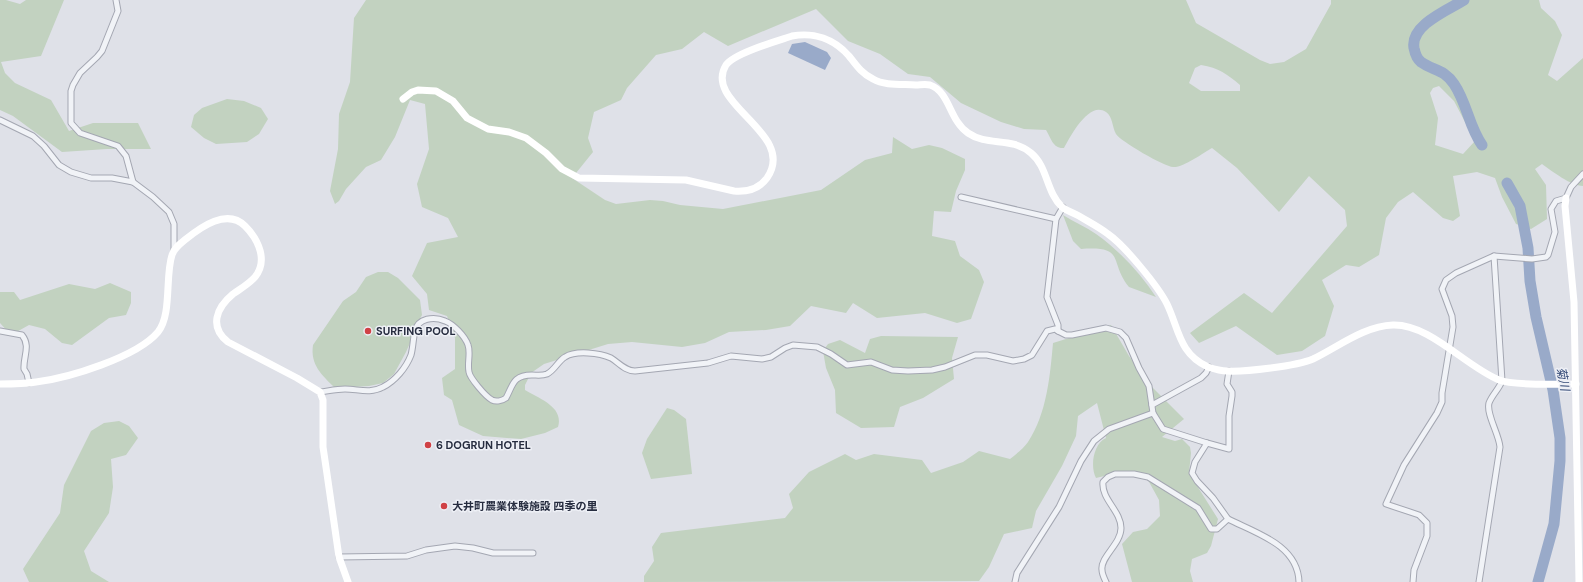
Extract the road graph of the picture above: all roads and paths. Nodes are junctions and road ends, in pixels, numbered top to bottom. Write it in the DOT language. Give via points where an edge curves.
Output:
graph roads {
  1 [pos="116,0"];
  2 [pos="403,99"];
  3 [pos="0,120"];
  4 [pos="1583,174"];
  5 [pos="133,182"];
  6 [pos="960,197"];
  7 [pos="1566,198"];
  8 [pos="1063,208"];
  9 [pos="1056,219"];
  10 [pos="174,250"];
  11 [pos="1494,256"];
  12 [pos="0,331"];
  13 [pos="1058,331"];
  14 [pos="1448,349"];
  15 [pos="1210,367"];
  16 [pos="1229,371"];
  17 [pos="1502,381"];
  18 [pos="29,383"];
  19 [pos="0,384"];
  20 [pos="1576,384"];
  21 [pos="320,392"];
  22 [pos="1152,405"];
  23 [pos="1153,413"];
  24 [pos="1207,444"];
  25 [pos="1228,519"];
  26 [pos="533,553"];
  27 [pos="339,557"];
  28 [pos="348,582"];
  29 [pos="1015,582"];
  30 [pos="1106,582"];
  31 [pos="1299,582"];
  32 [pos="1413,582"];
  33 [pos="1480,582"];
  34 [pos="1579,582"];
  1 -- 5 [label="street" via="118,11 102,50 80,73 71,91 71,123 80,133 118,146 126,156"];
  2 -- 8 [label="street" via="418,90 436,91 453,101 467,118 488,129 526,138 546,153 562,170 579,178 686,180 741,192 756,188 766,180 773,156 767,140 724,89 722,75 726,66 737,56 792,36 815,35 836,44 864,74 879,82 928,84 936,88 946,100 958,125 975,138 1013,143 1030,152 1042,165 1050,189"];
  3 -- 5 [label="street" via="33,136 59,165 71,172 91,178"];
  4 -- 7 [label="street" via="1571,187"];
  5 -- 10 [label="street" via="169,212 174,224"];
  6 -- 9 [label="street"];
  7 -- 11 [label="street" via="1556,201 1551,208 1555,232 1546,257 1532,259"];
  7 -- 20 [label="street" via="1574,302"];
  8 -- 9 [label="street"];
  8 -- 15 [label="street" via="1109,234 1121,244 1160,293 1180,340 1187,350 1196,360"];
  9 -- 13 [label="street" via="1047,297"];
  10 -- 18 [label="street" via="163,324 156,335 138,347 102,364 49,380"];
  10 -- 21 [label="street" via="193,233 218,220 237,221 245,226 261,252 261,267 255,277 224,304 217,318 218,333 228,342"];
  11 -- 14 [label="street" via="1456,273 1443,284 1442,289 1452,316 1453,327"];
  11 -- 17 [label="street"];
  12 -- 18 [label="street" via="24,337 27,346 24,369"];
  13 -- 21 [label="street" via="1055,329 1047,332 1032,355 1024,359 1013,361 975,355 938,370 892,370 871,362 847,365 826,351 809,346 790,346 762,359 731,356 708,363 635,371 626,369 605,356 570,355 563,358 547,374 519,377 513,382 506,398 498,401 488,397 470,376 468,345 464,338 448,323 433,318 418,325 409,359 388,384 368,392 345,389"];
  13 -- 22 [label="street" via="1072,335 1106,328 1120,332 1126,338 1149,386"];
  14 -- 16 [label="street" via="1428,335 1412,328 1389,325 1368,330 1305,362"];
  14 -- 17 [label="street"];
  14 -- 32 [label="street" via="1442,402 1404,465 1386,504 1419,515 1428,523 1427,536 1414,570"];
  15 -- 16 [label="street"];
  15 -- 22 [label="street" via="1201,378"];
  16 -- 24 [label="street" via="1228,384 1232,392 1229,449"];
  17 -- 20 [label="street"];
  17 -- 33 [label="street" via="1488,406 1500,447"];
  18 -- 19 [label="street"];
  20 -- 34 [label="street"];
  21 -- 27 [label="street" via="324,412 323,447"];
  22 -- 23 [label="street"];
  23 -- 24 [label="street" via="1163,428"];
  23 -- 29 [label="street" via="1109,429 1094,441 1081,461 1059,508 1017,573"];
  24 -- 25 [label="street" via="1195,462 1192,473"];
  25 -- 30 [label="street" via="1214,530 1198,508 1148,477 1134,474 1115,474 1108,477 1102,487 1120,521 1121,529 1116,544 1102,566"];
  25 -- 31 [label="street" via="1276,542 1286,551 1297,571"];
  26 -- 27 [label="street" via="493,553 455,546 407,556"];
  27 -- 28 [label="street"];
}
